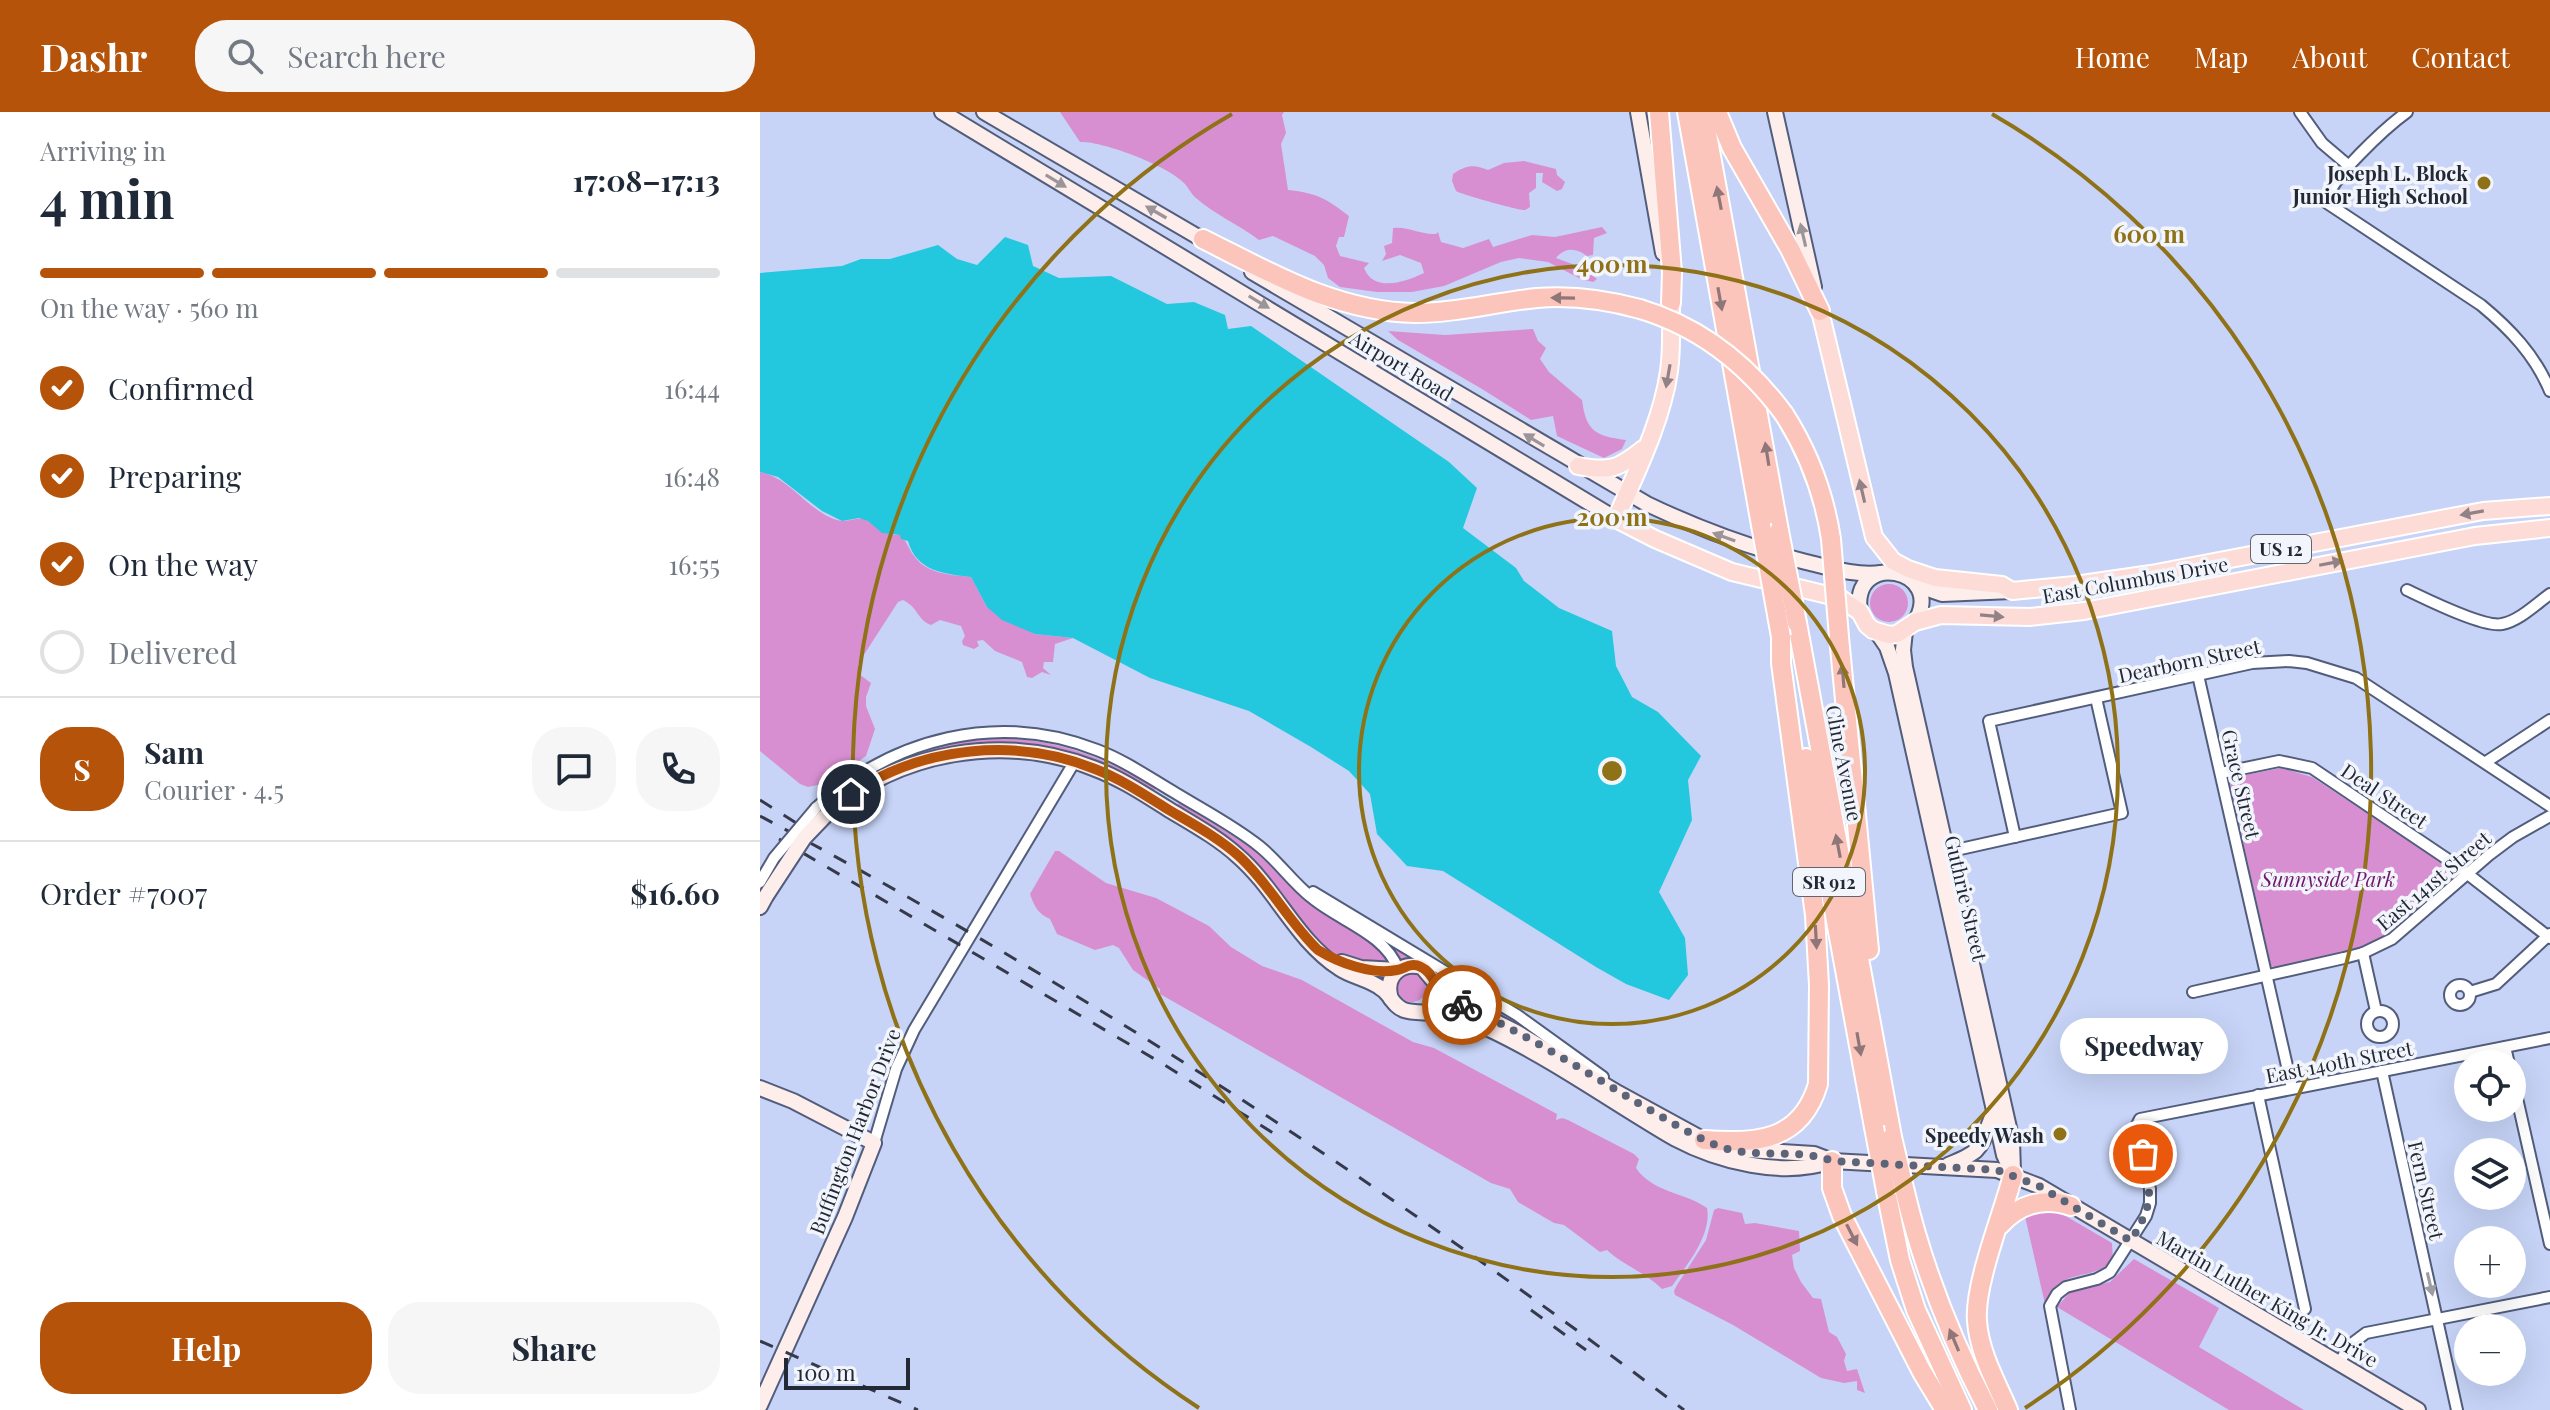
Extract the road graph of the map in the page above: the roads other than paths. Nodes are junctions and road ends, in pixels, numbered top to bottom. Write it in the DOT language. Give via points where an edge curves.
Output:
graph roads {
  1 [pos="942,112"];
  2 [pos="984,112"];
  3 [pos="1638,112"];
  4 [pos="1659,112"];
  5 [pos="1687,112"];
  6 [pos="1703,112"];
  7 [pos="1717,112"];
  8 [pos="1775,112"];
  9 [pos="2300,112"];
  10 [pos="2407,112"];
  11 [pos="1028,138"];
  12 [pos="1016,157"];
  13 [pos="2349,166"];
  14 [pos="1203,239"];
  15 [pos="1671,303"];
  16 [pos="1820,311"];
  17 [pos="2550,391"];
  18 [pos="1647,445"];
  19 [pos="1578,466"];
  20 [pos="1626,493"];
  21 [pos="2550,506"];
  22 [pos="1616,519"];
  23 [pos="2550,528"];
  24 [pos="1887,567"];
  25 [pos="1913,582"];
  26 [pos="2407,590"];
  27 [pos="2012,591"];
  28 [pos="2550,594"];
  29 [pos="1860,612"];
  30 [pos="1910,627"];
  31 [pos="1876,631"];
  32 [pos="1781,637"];
  33 [pos="2198,675"];
  34 [pos="2096,698"];
  35 [pos="2550,720"];
  36 [pos="1075,761"];
  37 [pos="2486,762"];
  38 [pos="2221,773"];
  39 [pos="2550,806"];
  40 [pos="821,811"];
  41 [pos="2550,816"];
  42 [pos="2015,837"];
  43 [pos="1947,852"];
  44 [pos="2468,874"];
  45 [pos="1290,876"];
  46 [pos="762,895"];
  47 [pos="2549,936"];
  48 [pos="1318,950"];
  49 [pos="2363,953"];
  50 [pos="1397,970"];
  51 [pos="2266,975"];
  52 [pos="1434,980"];
  53 [pos="2193,992"];
  54 [pos="2470,992"];
  55 [pos="1391,999"];
  56 [pos="1417,1011"];
  57 [pos="2376,1011"];
  58 [pos="1982,1035"];
  59 [pos="2550,1038"];
  60 [pos="2505,1047"];
  61 [pos="2506,1050"];
  62 [pos="1880,1060"];
  63 [pos="2382,1071"];
  64 [pos="760,1088"];
  65 [pos="2292,1088"];
  66 [pos="2258,1095"];
  67 [pos="1640,1104"];
  68 [pos="1994,1112"];
  69 [pos="2522,1122"];
  70 [pos="1704,1140"];
  71 [pos="874,1143"];
  72 [pos="1832,1161"];
  73 [pos="1940,1168"];
  74 [pos="2013,1175"];
  75 [pos="1896,1192"];
  76 [pos="2071,1206"];
  77 [pos="2000,1225"];
  78 [pos="2131,1241"];
  79 [pos="2550,1244"];
  80 [pos="2550,1297"];
  81 [pos="2305,1309"];
  82 [pos="2437,1319"];
  83 [pos="2339,1363"];
  84 [pos="760,1401"];
  85 [pos="1945,1410"];
  86 [pos="1962,1410"];
  87 [pos="1988,1410"];
  88 [pos="2008,1410"];
  89 [pos="2070,1410"];
  90 [pos="2418,1410"];
  91 [pos="2457,1410"];
  1 -- 12 [label="main road, Airport Road"];
  2 -- 11 [label="main road, Airport Road"];
  3 -- 15 [label="main road"];
  4 -- 15 [label="highway"];
  5 -- 32 [label="highway, Cline Avenue / SR 912, one-way, bridge"];
  62 -- 6 [label="highway, Cline Avenue / SR 912, one-way, bridge"];
  7 -- 16 [label="highway"];
  16 -- 8 [label="main road, one-way"];
  9 -- 13 [label="street" via="2322,143"];
  10 -- 13 [label="street"];
  11 -- 12 [label="main road"];
  14 -- 11 [label="main road, Airport Road, one-way"];
  12 -- 22 [label="main road, Airport Road, one-way"];
  13 -- 17 [label="street" via="2326,201 2489,312 2531,355"];
  19 -- 14 [label="main road, Airport Road, one-way"];
  62 -- 14 [label="highway, one-way, bridge" via="1831,539 1814,471 1784,414 1720,348 1640,309 1558,298 1442,312 1379,310 1319,294"];
  15 -- 18 [label="main road, one-way" via="1669,374"];
  24 -- 16 [label="main road, one-way" via="1868,521"];
  18 -- 19 [label="main road" via="1619,467"];
  18 -- 20 [label="main road"];
  19 -- 20 [label="main road, Airport Road"];
  20 -- 22 [label="main road"];
  24 -- 20 [label="main road, Airport Road, one-way" via="1847,572 1738,543"];
  21 -- 27 [label="main road, East Columbus Drive / US 12, one-way" via="2483,511 2151,574"];
  22 -- 29 [label="main road, Airport Road" via="1712,564 1840,598"];
  30 -- 23 [label="main road, East Columbus Drive / US 12, one-way" via="1954,613 2012,617 2084,611 2475,536"];
  24 -- 25 [label="main road"];
  24 -- 27 [label="main road, US 12" via="2002,585"];
  24 -- 29 [label="main road" via="1863,586"];
  25 -- 27 [label="main road, East Columbus Drive" via="1942,594"];
  25 -- 30 [label="main road" via="1922,603"];
  26 -- 28 [label="street" via="2497,625"];
  29 -- 31 [label="main road"];
  30 -- 31 [label="main road, US 12" via="1889,635"];
  30 -- 43 [label="main road, Guthrie Street" via="1903,650 1905,667"];
  31 -- 58 [label="main road, Guthrie Street" via="1898,681"];
  32 -- 70 [label="highway, one-way" via="1815,915 1818,1084 1801,1115 1773,1135 1752,1142"];
  32 -- 75 [label="highway, Cline Avenue / SR 912, one-way, bridge" via="1874,1127"];
  33 -- 34 [label="street, Dearborn Street"];
  33 -- 37 [label="street, Dearborn Street" via="2271,661 2324,666 2371,686"];
  33 -- 38 [label="street, Grace Street"];
  34 -- 42 [label="street" via="2122,813"];
  34 -- 42 [label="street, Dearborn Street" via="1989,721"];
  35 -- 37 [label="street"];
  36 -- 40 [label="main road" via="1017,750 946,755 881,777"];
  36 -- 48 [label="main road" via="1120,780 1237,855"];
  36 -- 71 [label="street, Buffington Harbor Drive" via="914,1030"];
  37 -- 39 [label="street, Dearborn Street"];
  38 -- 44 [label="street, Deal Street" via="2279,761 2312,768"];
  38 -- 51 [label="street, Grace Street"];
  40 -- 45 [label="street" via="863,771 915,746 971,733 1032,734 1080,744 1132,767 1236,830"];
  40 -- 46 [label="main road, bridge"];
  41 -- 44 [label="street, East 141st Street" via="2513,837"];
  42 -- 43 [label="street"];
  43 -- 58 [label="main road, Guthrie Street"];
  44 -- 47 [label="street, Deal Street"];
  44 -- 49 [label="street, East 141st Street" via="2392,939"];
  45 -- 50 [label="street" via="1329,911 1387,947"];
  45 -- 67 [label="street" via="1517,1015"];
  47 -- 54 [label="street" via="2496,984"];
  48 -- 50 [label="main road" via="1361,968"];
  48 -- 55 [label="main road" via="1341,970 1379,986"];
  49 -- 51 [label="street, East 141st Street"];
  49 -- 57 [label="street"];
  50 -- 52 [label="main road" via="1422,967"];
  50 -- 55 [label="main road" via="1389,984"];
  51 -- 53 [label="street, East 141st Street"];
  51 -- 65 [label="street, Grace Street"];
  52 -- 56 [label="main road" via="1434,996"];
  52 -- 67 [label="main road" via="1448,998"];
  55 -- 56 [label="main road" via="1402,1009"];
  56 -- 72 [label="main road" via="1494,1031 1701,1151 1753,1164 1812,1168"];
  58 -- 68 [label="main road, Guthrie Street"];
  58 -- 74 [label="main road, Guthrie Street" via="2014,1150"];
  59 -- 60 [label="street, East 140th Street"];
  60 -- 61 [label="street"];
  60 -- 63 [label="street, East 140th Street"];
  62 -- 75 [label="highway, Cline Avenue / SR 912, bridge"];
  63 -- 65 [label="street, East 140th Street"];
  63 -- 82 [label="street, Fern Street, one-way"];
  64 -- 71 [label="main road"];
  65 -- 66 [label="street, East 140th Street"];
  66 -- 78 [label="street, East 140th Street" via="2137,1122 2150,1196 2146,1216"];
  66 -- 81 [label="street"];
  67 -- 70 [label="main road"];
  68 -- 73 [label="main road" via="1978,1150"];
  68 -- 74 [label="main road, Guthrie Street"];
  69 -- 79 [label="street"];
  70 -- 72 [label="main road" via="1738,1151 1814,1154"];
  71 -- 84 [label="main road, Buffington Harbor Drive"];
  72 -- 73 [label="main road"];
  72 -- 85 [label="highway, one-way" via="1832,1188 1842,1216"];
  73 -- 74 [label="main road"];
  74 -- 76 [label="main road, Martin Luther King Jr. Drive"];
  74 -- 77 [label="highway"];
  75 -- 86 [label="highway, Cline Avenue / SR 912" via="1900,1260 1916,1310"];
  87 -- 75 [label="highway, Cline Avenue / SR 912, one-way" via="1961,1357"];
  76 -- 77 [label="highway" via="2031,1204"];
  76 -- 78 [label="main road, Martin Luther King Jr. Drive"];
  77 -- 88 [label="highway" via="1982,1279 1977,1321"];
  78 -- 83 [label="main road, Martin Luther King Jr. Drive"];
  78 -- 89 [label="street" via="2110,1272 2066,1287 2050,1306"];
  80 -- 82 [label="street"];
  82 -- 83 [label="street" via="2366,1333"];
  82 -- 91 [label="street, Fern Street"];
  83 -- 90 [label="main road, Martin Luther King Jr. Drive"];
}
